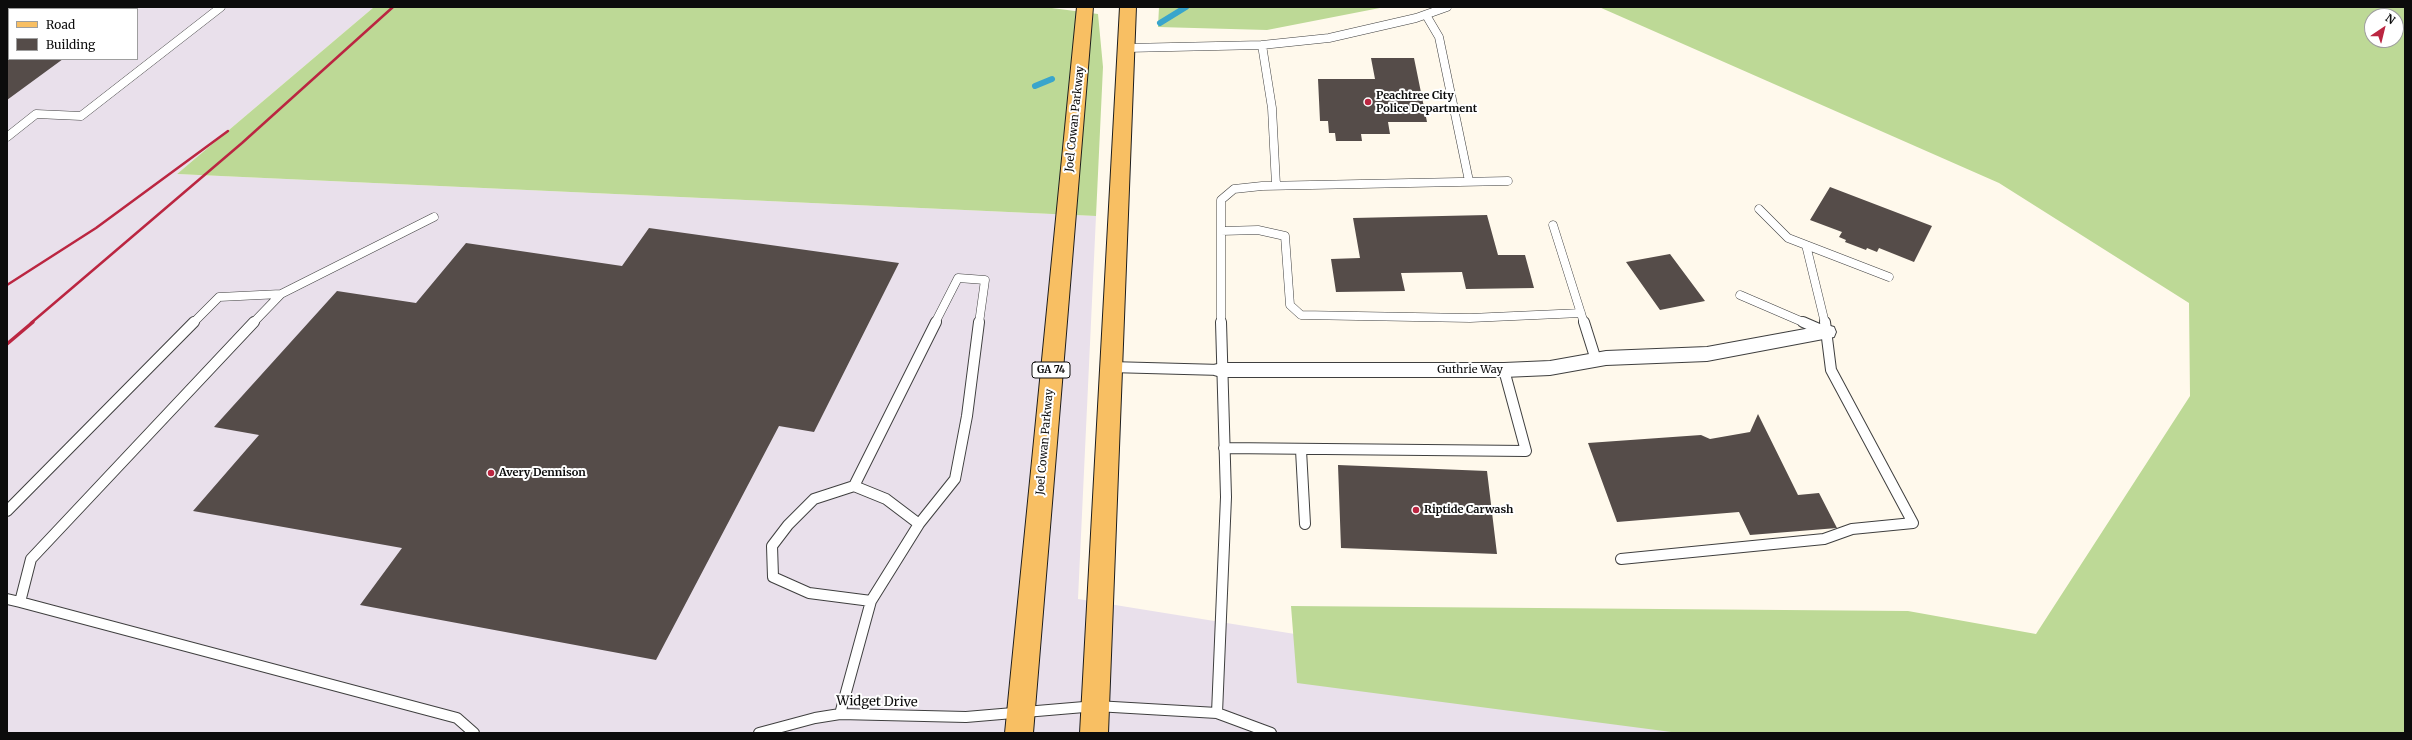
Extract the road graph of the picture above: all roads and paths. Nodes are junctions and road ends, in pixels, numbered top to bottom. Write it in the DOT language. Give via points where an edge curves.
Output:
graph roads {
  1 [pos="221,7"];
  2 [pos="1085,7"];
  3 [pos="1128,7"];
  4 [pos="1447,7"];
  5 [pos="1426,15"];
  6 [pos="1262,45"];
  7 [pos="1127,48"];
  8 [pos="7,137"];
  9 [pos="1508,180"];
  10 [pos="1469,181"];
  11 [pos="1276,185"];
  12 [pos="1759,209"];
  13 [pos="434,217"];
  14 [pos="1552,225"];
  15 [pos="1221,231"];
  16 [pos="1806,245"];
  17 [pos="1889,277"];
  18 [pos="281,294"];
  19 [pos="1740,295"];
  20 [pos="1581,312"];
  21 [pos="1827,332"];
  22 [pos="1596,360"];
  23 [pos="1110,367"];
  24 [pos="1221,370"];
  25 [pos="1504,370"];
  26 [pos="1224,448"];
  27 [pos="1301,450"];
  28 [pos="854,486"];
  29 [pos="7,511"];
  30 [pos="919,524"];
  31 [pos="1305,524"];
  32 [pos="1621,558"];
  33 [pos="7,599"];
  34 [pos="20,602"];
  35 [pos="871,602"];
  36 [pos="1096,706"];
  37 [pos="1217,713"];
  38 [pos="840,714"];
  39 [pos="1020,723"];
  40 [pos="474,733"];
  41 [pos="759,733"];
  42 [pos="1094,733"];
  43 [pos="1271,733"];
  1 -- 8 [label="lane" via="81,116 36,114"];
  2 -- 39 [label="main road, Joel Cowan Parkway / GA 74"];
  3 -- 7 [label="main road"];
  4 -- 5 [label="lane"];
  5 -- 6 [label="lane" via="1329,38"];
  5 -- 10 [label="lane" via="1439,37"];
  6 -- 7 [label="lane"];
  6 -- 11 [label="lane" via="1272,108"];
  7 -- 23 [label="main road"];
  9 -- 10 [label="lane"];
  10 -- 11 [label="lane"];
  11 -- 15 [label="lane" via="1234,188 1221,200"];
  12 -- 16 [label="lane" via="1784,234"];
  13 -- 18 [label="lane"];
  14 -- 20 [label="lane"];
  15 -- 20 [label="lane" via="1258,230 1285,236 1290,305 1301,315 1470,318"];
  15 -- 24 [label="lane"];
  16 -- 17 [label="lane"];
  16 -- 21 [label="lane"];
  18 -- 29 [label="lane" via="219,297"];
  18 -- 34 [label="lane" via="31,559"];
  19 -- 21 [label="lane"];
  20 -- 22 [label="lane"];
  21 -- 22 [label="street, Guthrie Way" via="1707,354"];
  21 -- 32 [label="lane" via="1831,370 1913,523 1852,529 1824,539"];
  22 -- 25 [label="street, Guthrie Way" via="1550,368"];
  23 -- 24 [label="lane, Guthrie Way"];
  23 -- 36 [label="main road"];
  24 -- 25 [label="street, Guthrie Way"];
  24 -- 26 [label="lane"];
  25 -- 27 [label="lane" via="1526,451"];
  26 -- 27 [label="lane"];
  26 -- 37 [label="lane" via="1226,497"];
  27 -- 31 [label="lane"];
  28 -- 30 [label="lane" via="886,499"];
  28 -- 30 [label="lane" via="958,278 985,280 967,416 955,479"];
  28 -- 35 [label="lane" via="814,499 788,525 772,546 773,577 809,593"];
  30 -- 35 [label="lane"];
  33 -- 34 [label="lane"];
  34 -- 40 [label="lane" via="457,718"];
  35 -- 38 [label="lane"];
  36 -- 37 [label="lane, Widget Drive"];
  36 -- 39 [label="lane, Widget Drive"];
  36 -- 42 [label="main road"];
  37 -- 43 [label="lane, Widget Drive"];
  38 -- 39 [label="lane, Widget Drive" via="974,716"];
  38 -- 41 [label="lane, Widget Drive"];
}
